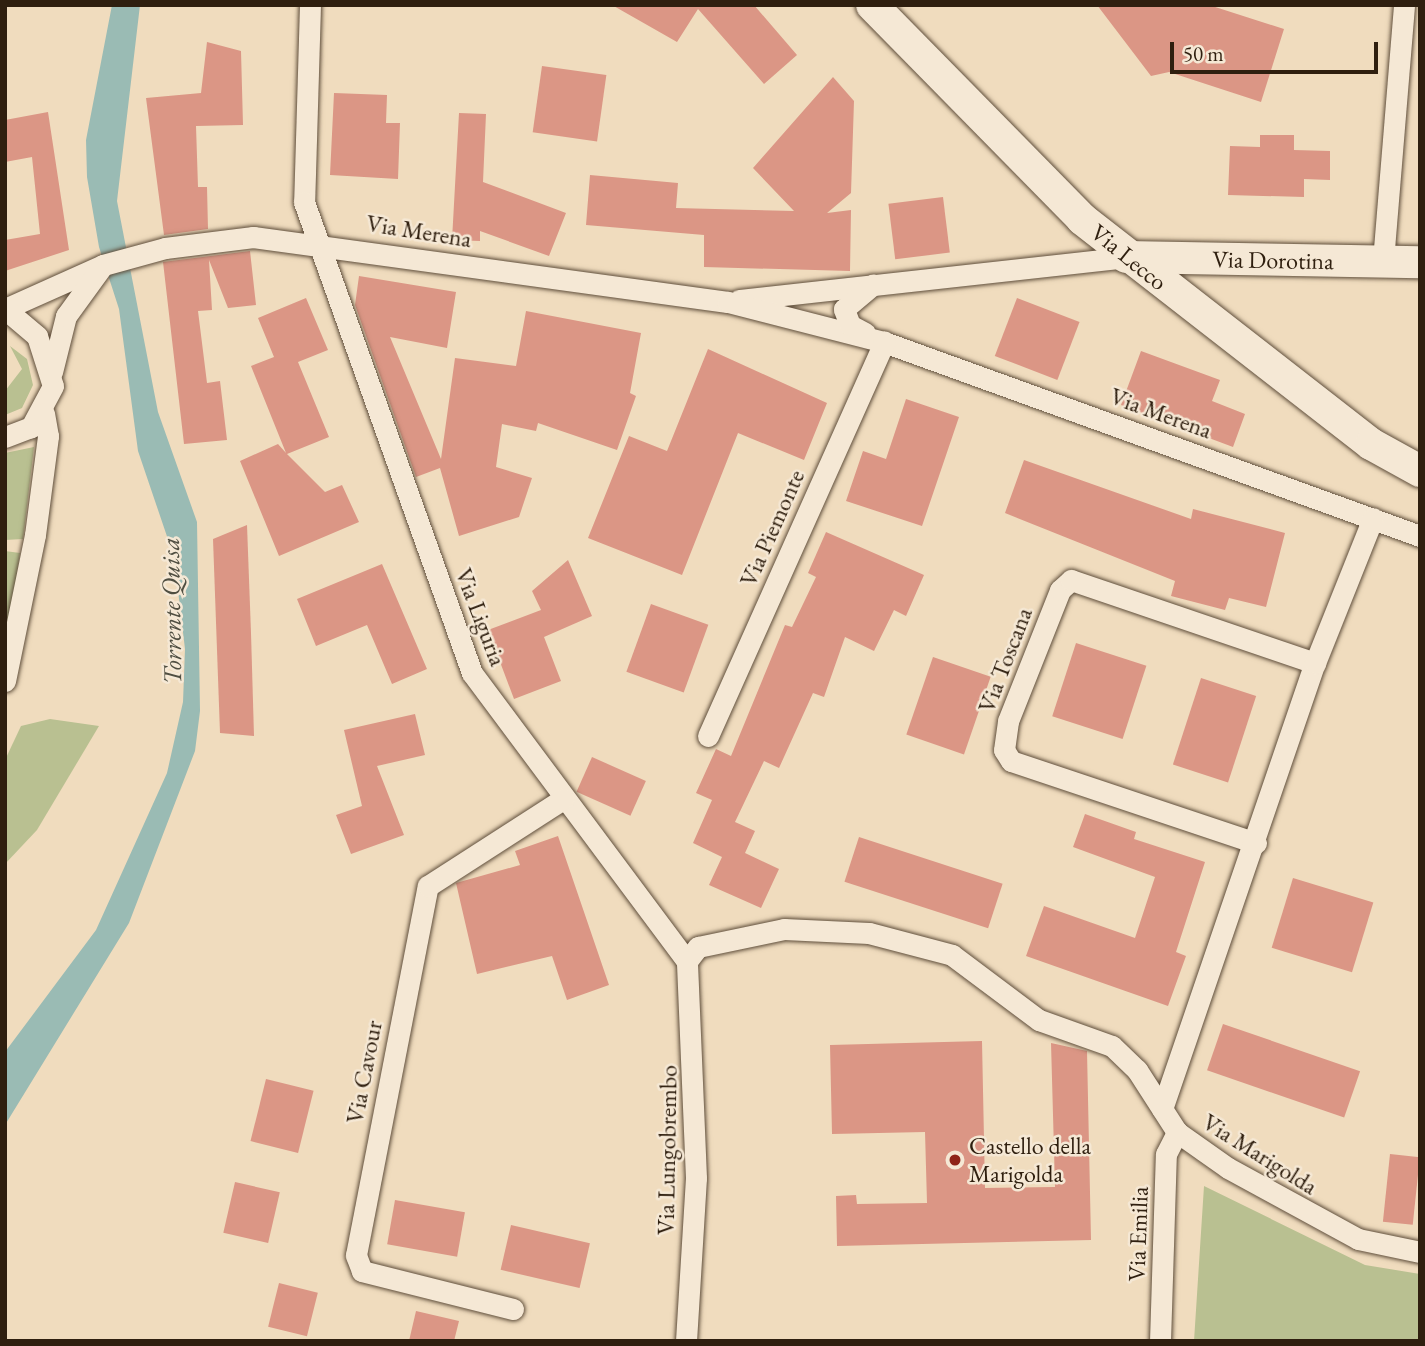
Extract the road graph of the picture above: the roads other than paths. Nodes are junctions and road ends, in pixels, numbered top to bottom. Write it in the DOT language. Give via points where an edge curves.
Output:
graph roads {
  1 [pos="310,5"];
  2 [pos="872,5"];
  3 [pos="1404,5"];
  4 [pos="317,242"];
  5 [pos="1126,257"];
  6 [pos="1383,261"];
  7 [pos="1420,262"];
  8 [pos="103,265"];
  9 [pos="878,282"];
  10 [pos="727,302"];
  11 [pos="6,309"];
  12 [pos="884,342"];
  13 [pos="51,372"];
  14 [pos="44,414"];
  15 [pos="5,437"];
  16 [pos="1420,471"];
  17 [pos="1373,518"];
  18 [pos="1420,536"];
  19 [pos="1315,663"];
  20 [pos="5,681"];
  21 [pos="708,736"];
  22 [pos="563,799"];
  23 [pos="1256,843"];
  24 [pos="687,961"];
  25 [pos="1162,1109"];
  26 [pos="1177,1132"];
  27 [pos="1420,1252"];
  28 [pos="513,1309"];
  29 [pos="686,1341"];
  30 [pos="1160,1341"];
  1 -- 4 [label="street, Via Liguria" via="304,202"];
  2 -- 5 [label="main road, Via Lecco"];
  3 -- 6 [label="street"];
  4 -- 8 [label="street, Via Merena" via="253,237"];
  4 -- 10 [label="street, Via Merena"];
  4 -- 22 [label="street, Via Liguria" via="472,673"];
  5 -- 6 [label="main road, Via Dorotina"];
  5 -- 9 [label="street, Via Merena"];
  5 -- 16 [label="main road, Via Lecco" via="1371,444"];
  6 -- 7 [label="main road, Via Dorotina"];
  8 -- 11 [label="street, Via Merena"];
  8 -- 13 [label="street" via="66,316"];
  9 -- 10 [label="street, Via Merena"];
  9 -- 12 [label="street, Via Merena" via="844,309 850,325"];
  10 -- 12 [label="street, Via Merena"];
  11 -- 13 [label="street" via="37,336"];
  12 -- 17 [label="street, Via Merena"];
  12 -- 21 [label="street, Via Piemonte"];
  13 -- 14 [label="street"];
  14 -- 15 [label="street"];
  14 -- 20 [label="street" via="48,436 35,535"];
  17 -- 18 [label="street, Via Merena"];
  17 -- 19 [label="street"];
  19 -- 23 [label="street"];
  19 -- 23 [label="street, Via Toscana" via="1070,580 1060,590 1008,721 1004,750 1011,761"];
  22 -- 24 [label="street, Via Liguria"];
  22 -- 28 [label="street, Via Cavour" via="428,886 356,1255 362,1271"];
  23 -- 25 [label="street"];
  24 -- 25 [label="street, Via Marigolda" via="698,947 784,929 909,941 961,961 1039,1020 1112,1046"];
  24 -- 29 [label="street, Via Lungobrembo" via="696,1178"];
  25 -- 26 [label="street, Via Marigolda"];
  26 -- 27 [label="street, Via Marigolda" via="1290,1207 1358,1239"];
  26 -- 30 [label="street, Via Emilia" via="1167,1154"];
}
